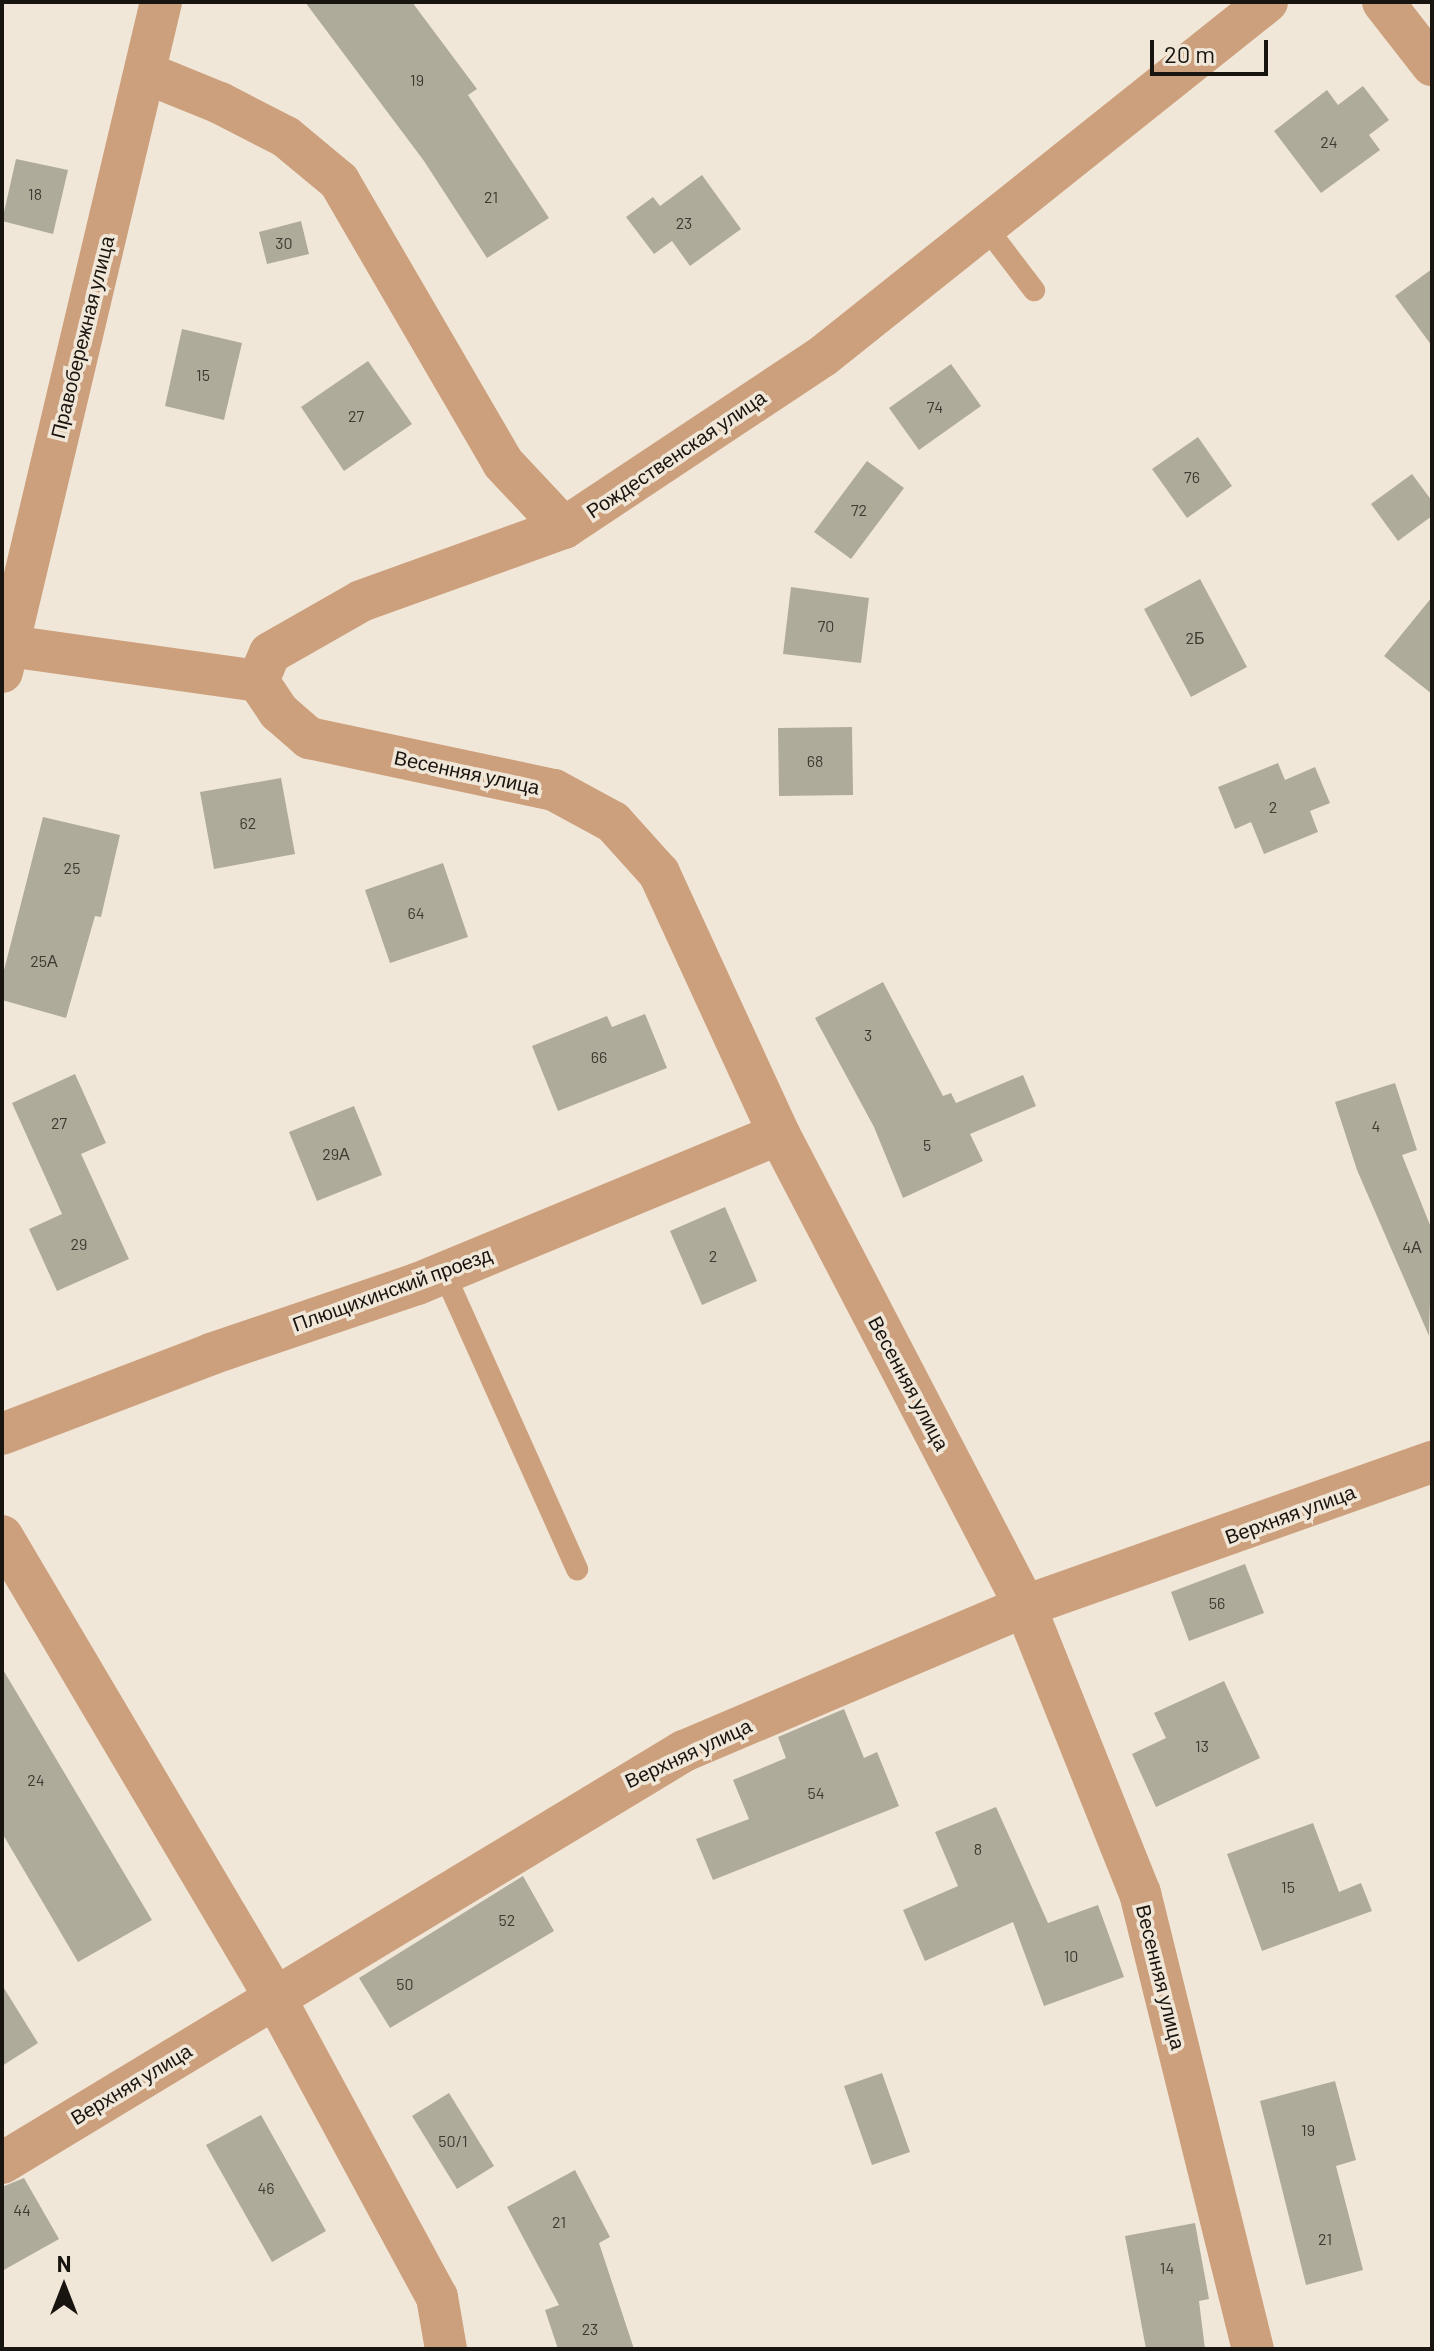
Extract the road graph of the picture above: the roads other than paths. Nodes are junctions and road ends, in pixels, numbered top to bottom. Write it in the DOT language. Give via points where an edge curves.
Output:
graph roads {
  1 [pos="161,2"];
  2 [pos="1267,2"];
  3 [pos="1383,2"];
  4 [pos="1432,65"];
  5 [pos="146,73"];
  6 [pos="985,226"];
  7 [pos="1034,290"];
  8 [pos="564,528"];
  9 [pos="4,655"];
  10 [pos="258,681"];
  11 [pos="779,1134"];
  12 [pos="444,1273"];
  13 [pos="2,1434"];
  14 [pos="1432,1462"];
  15 [pos="2,1536"];
  16 [pos="577,1569"];
  17 [pos="1025,1606"];
  18 [pos="274,1996"];
  19 [pos="2,2163"];
  20 [pos="446,2349"];
  21 [pos="1253,2349"];
  1 -- 5 [label="street, Правобережная улица"];
  2 -- 6 [label="street, Рождественская улица"];
  3 -- 4 [label="street"];
  5 -- 8 [label="street" via="286,137 339,181 503,463"];
  5 -- 9 [label="street, Правобережная улица"];
  6 -- 7 [label="lane"];
  6 -- 8 [label="street, Рождественская улица" via="823,356"];
  8 -- 10 [label="street, Рождественская улица" via="361,601 270,653"];
  9 -- 10 [label="street"];
  10 -- 11 [label="street, Весенняя улица" via="279,712 309,738 554,790 613,822 659,873"];
  11 -- 12 [label="street, Плющихинский проезд"];
  11 -- 17 [label="street, Весенняя улица"];
  12 -- 13 [label="street, Плющихинский проезд"];
  12 -- 16 [label="lane"];
  14 -- 17 [label="street, Верхняя улица"];
  15 -- 18 [label="street"];
  17 -- 18 [label="street, Верхняя улица" via="643,1771"];
  17 -- 21 [label="street, Весенняя улица" via="1140,1893"];
  18 -- 19 [label="street, Верхняя улица"];
  18 -- 20 [label="street" via="437,2297"];
}
